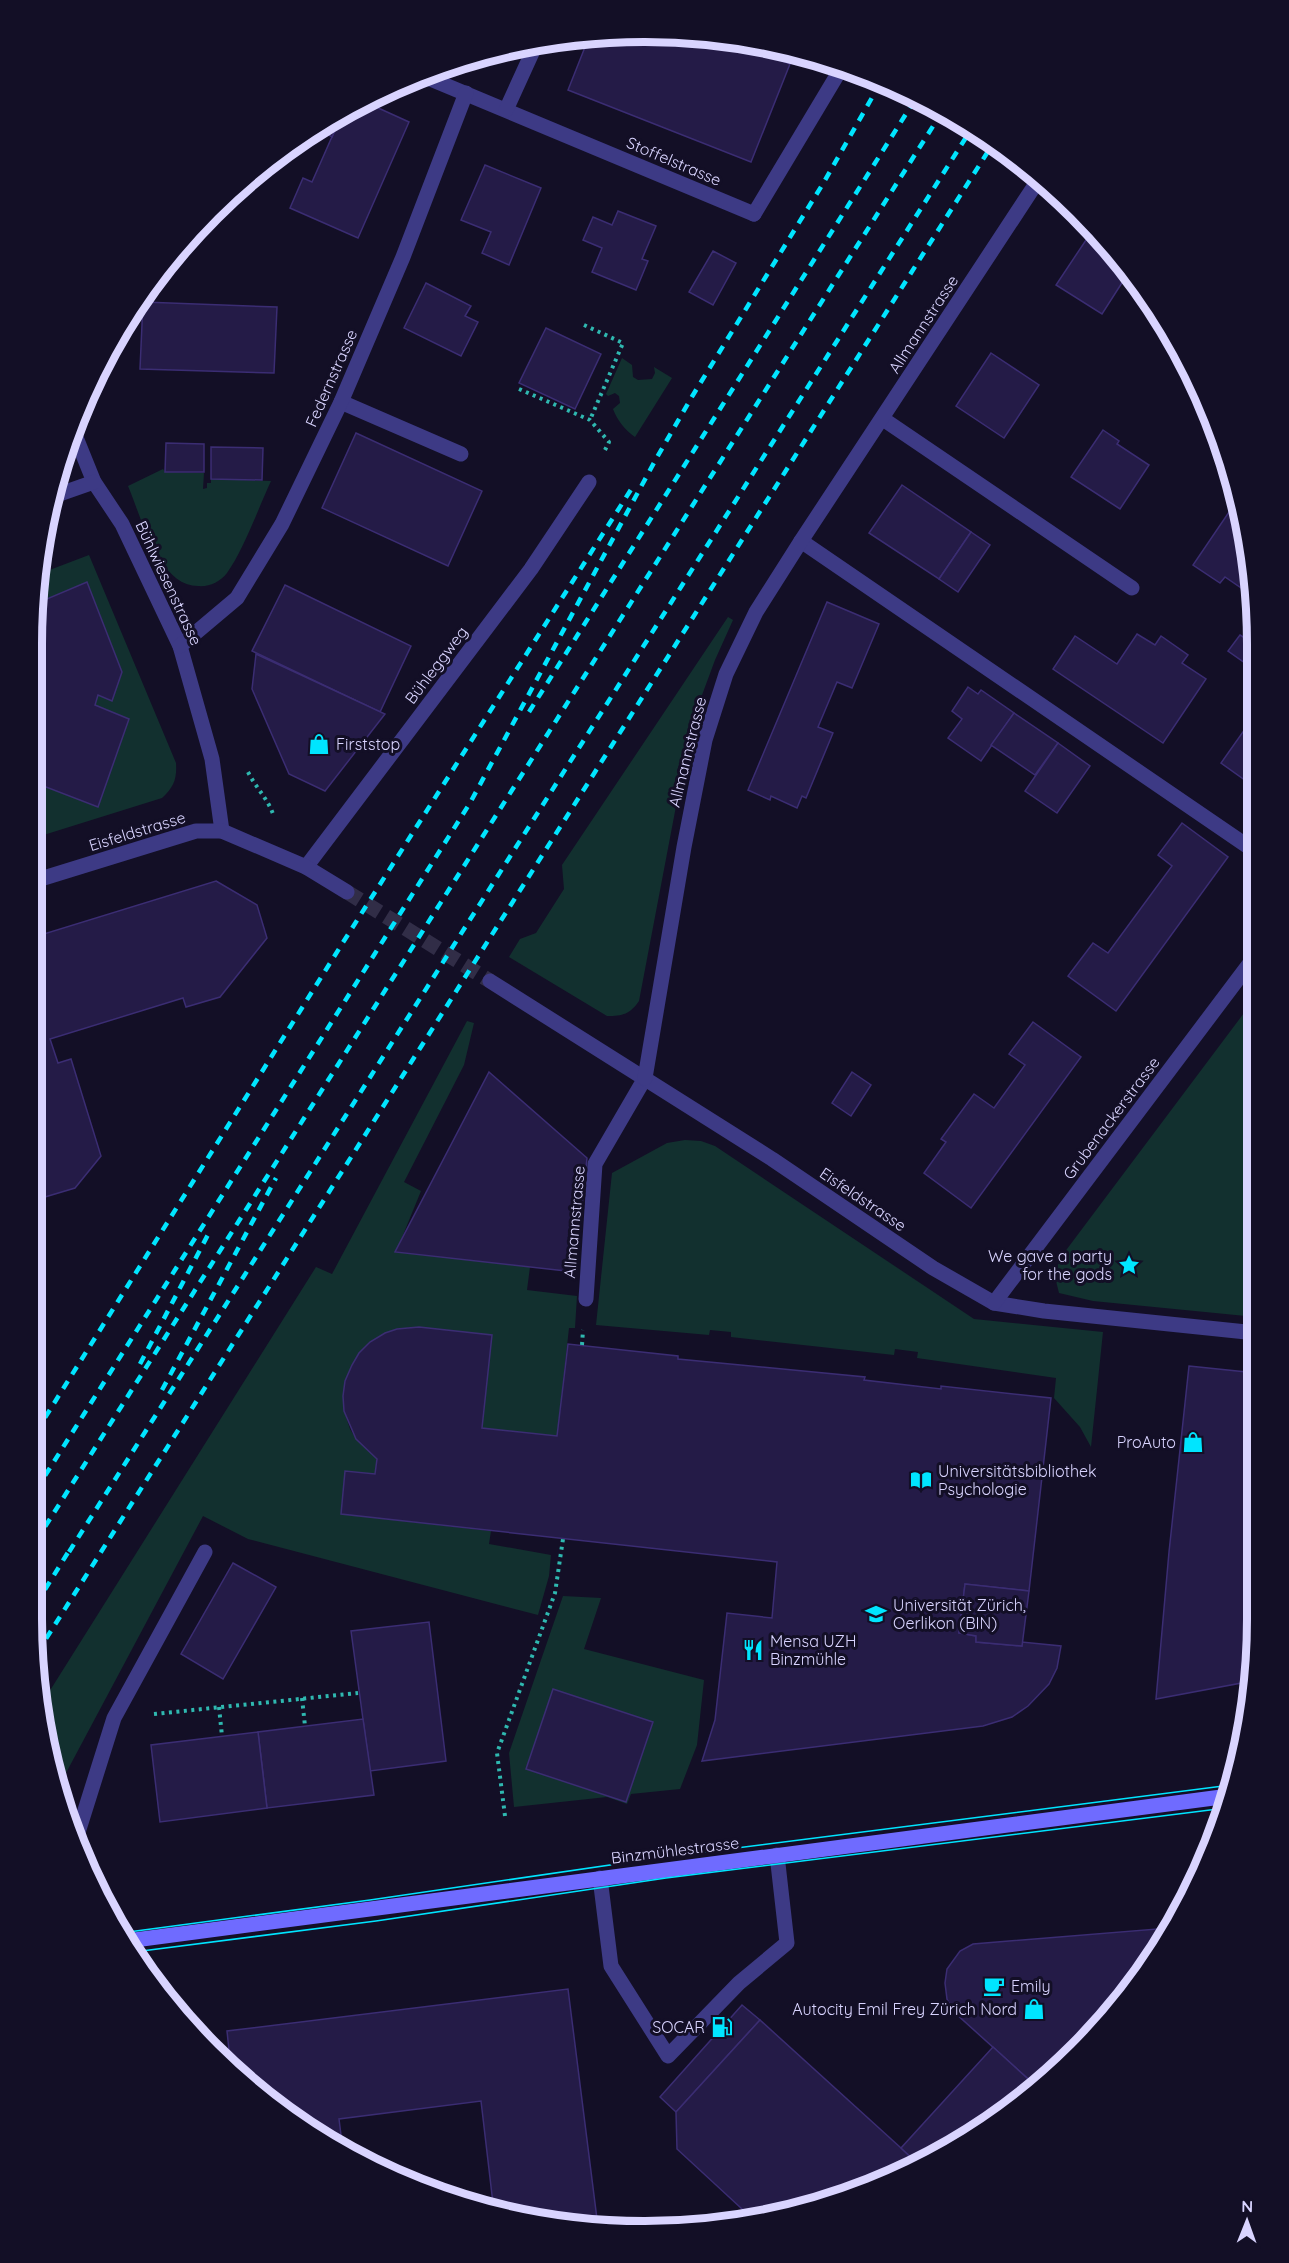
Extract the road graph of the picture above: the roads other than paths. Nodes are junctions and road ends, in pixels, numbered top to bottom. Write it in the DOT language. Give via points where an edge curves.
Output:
graph roads {
  1 [pos="532,53"];
  2 [pos="838,74"];
  3 [pos="435,80"];
  4 [pos="466,93"];
  5 [pos="506,110"];
  6 [pos="1036,187"];
  7 [pos="341,402"];
  8 [pos="883,419"];
  9 [pos="78,441"];
  10 [pos="461,454"];
  11 [pos="94,482"];
  12 [pos="589,482"];
  13 [pos="62,493"];
  14 [pos="801,541"];
  15 [pos="1132,588"];
  16 [pos="180,646"];
  17 [pos="222,831"];
  18 [pos="1247,846"];
  19 [pos="306,867"];
  20 [pos="42,879"];
  21 [pos="347,892"];
  22 [pos="1247,967"];
  23 [pos="490,981"];
  24 [pos="645,1078"];
  25 [pos="586,1299"];
  26 [pos="994,1303"];
  27 [pos="1247,1332"];
  28 [pos="205,1552"];
  29 [pos="1219,1797"];
  30 [pos="80,1827"];
  31 [pos="777,1855"];
  32 [pos="600,1878"];
  33 [pos="136,1940"];
  1 -- 5 [label="street"];
  2 -- 5 [label="street, Stoffelstrasse" via="754,214"];
  3 -- 4 [label="street, Stoffelstrasse"];
  4 -- 5 [label="street, Stoffelstrasse"];
  4 -- 7 [label="street, Federnstrasse" via="403,257"];
  6 -- 8 [label="street, Allmannstrasse"];
  7 -- 10 [label="street"];
  7 -- 16 [label="street, Federnstrasse" via="282,524 237,598"];
  8 -- 14 [label="street, Allmannstrasse"];
  8 -- 15 [label="street"];
  9 -- 11 [label="street, Bühlwiesenstrasse"];
  11 -- 13 [label="street"];
  11 -- 16 [label="street, Bühlwiesenstrasse" via="122,524"];
  12 -- 19 [label="street, Bühleggweg" via="531,569"];
  14 -- 18 [label="street"];
  14 -- 24 [label="street, Allmannstrasse" via="756,612 731,664 705,740"];
  16 -- 17 [label="street, Bühlwiesenstrasse" via="212,759"];
  17 -- 19 [label="street, Eisfeldstrasse"];
  17 -- 20 [label="street, Eisfeldstrasse" via="196,831"];
  19 -- 21 [label="street, Eisfeldstrasse"];
  22 -- 26 [label="street, Grubenackerstrasse"];
  23 -- 24 [label="street, Eisfeldstrasse"];
  24 -- 25 [label="street, Allmannstrasse" via="595,1164"];
  24 -- 26 [label="street, Eisfeldstrasse" via="933,1268"];
  26 -- 27 [label="street, Eisfeldstrasse"];
  28 -- 30 [label="street" via="114,1718"];
  29 -- 31 [label="street, Binzmühlestrasse"];
  31 -- 32 [label="street, Binzmühlestrasse"];
  31 -- 32 [label="street" via="787,1943 739,1983 668,2056 611,1966"];
  32 -- 33 [label="street, Binzmühlestrasse"];
}
